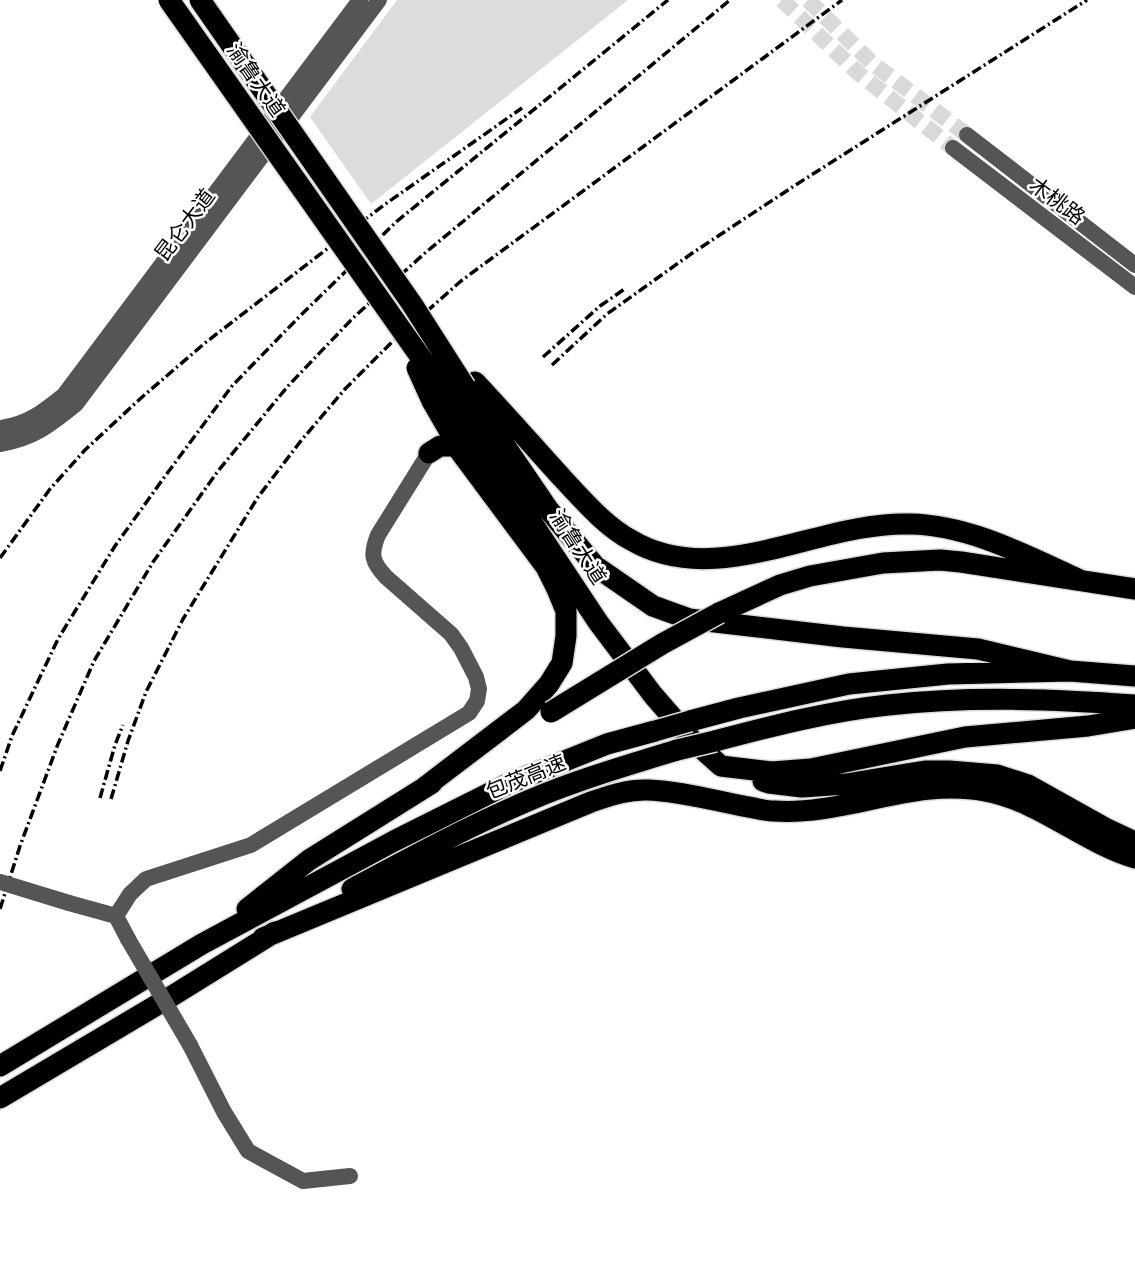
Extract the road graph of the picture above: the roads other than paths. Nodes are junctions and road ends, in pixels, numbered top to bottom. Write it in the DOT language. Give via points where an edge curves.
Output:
graph roads {
  1 [pos="169,0"];
  2 [pos="200,0"];
  3 [pos="360,0"];
  4 [pos="379,0"];
  5 [pos="967,135"];
  6 [pos="953,148"];
  7 [pos="1131,261"];
  8 [pos="1135,287"];
  9 [pos="452,397"];
  10 [pos="0,428"];
  11 [pos="0,444"];
  12 [pos="429,453"];
  13 [pos="465,458"];
  14 [pos="1080,580"];
  15 [pos="1135,589"];
  16 [pos="1070,671"];
  17 [pos="1135,676"];
  18 [pos="1135,705"];
  19 [pos="1135,718"];
  20 [pos="721,766"];
  21 [pos="421,790"];
  22 [pos="1135,842"];
  23 [pos="1135,858"];
  24 [pos="0,882"];
  25 [pos="116,916"];
  26 [pos="263,938"];
  27 [pos="202,944"];
  28 [pos="7,1062"];
  29 [pos="0,1098"];
  30 [pos="350,1177"];
  1 -- 9 [label="highway, 渝鲁大道, bridge"];
  2 -- 9 [label="highway, 渝鲁大道, bridge" via="412,304"];
  3 -- 10 [label="street" via="64,395 37,417"];
  4 -- 11 [label="street, 昆仑大道" via="76,404 47,428"];
  5 -- 7 [label="street, 木桃路"];
  6 -- 8 [label="street, 木桃路"];
  9 -- 12 [label="highway"];
  9 -- 13 [label="highway"];
  9 -- 14 [label="highway" via="560,475 631,540 662,554 715,560 856,528 912,524 964,533"];
  9 -- 16 [label="highway" via="595,566 653,606 689,619 978,649"];
  9 -- 20 [label="highway, 渝鲁大道" via="598,622 653,695"];
  12 -- 13 [label="highway" via="440,446 456,446"];
  12 -- 25 [label="street" via="378,535 373,559 461,648 479,689 469,713 251,845 146,878"];
  13 -- 21 [label="highway" via="546,567 566,611 566,636 562,663 526,710"];
  14 -- 15 [label="highway"];
  14 -- 21 [label="highway, bridge" via="940,560 883,564 780,585 662,644"];
  16 -- 17 [label="highway, 包茂高速"];
  16 -- 27 [label="highway, 包茂高速, bridge" via="948,674 849,684 607,744 510,783"];
  18 -- 26 [label="highway, 包茂高速, bridge" via="978,699 888,705 800,719 677,750 531,799 438,843"];
  19 -- 20 [label="highway" via="965,737 811,769 772,772"];
  20 -- 22 [label="highway" via="769,783 802,787 925,771 997,775 1028,785"];
  21 -- 27 [label="highway" via="309,860"];
  23 -- 26 [label="highway" via="1009,797 966,788 774,811 665,791 633,791 591,802"];
  24 -- 25 [label="street, bridge"];
  25 -- 30 [label="street, bridge" via="248,1151 303,1181"];
  26 -- 29 [label="highway, 包茂高速"];
  27 -- 28 [label="highway, 包茂高速"];
}
